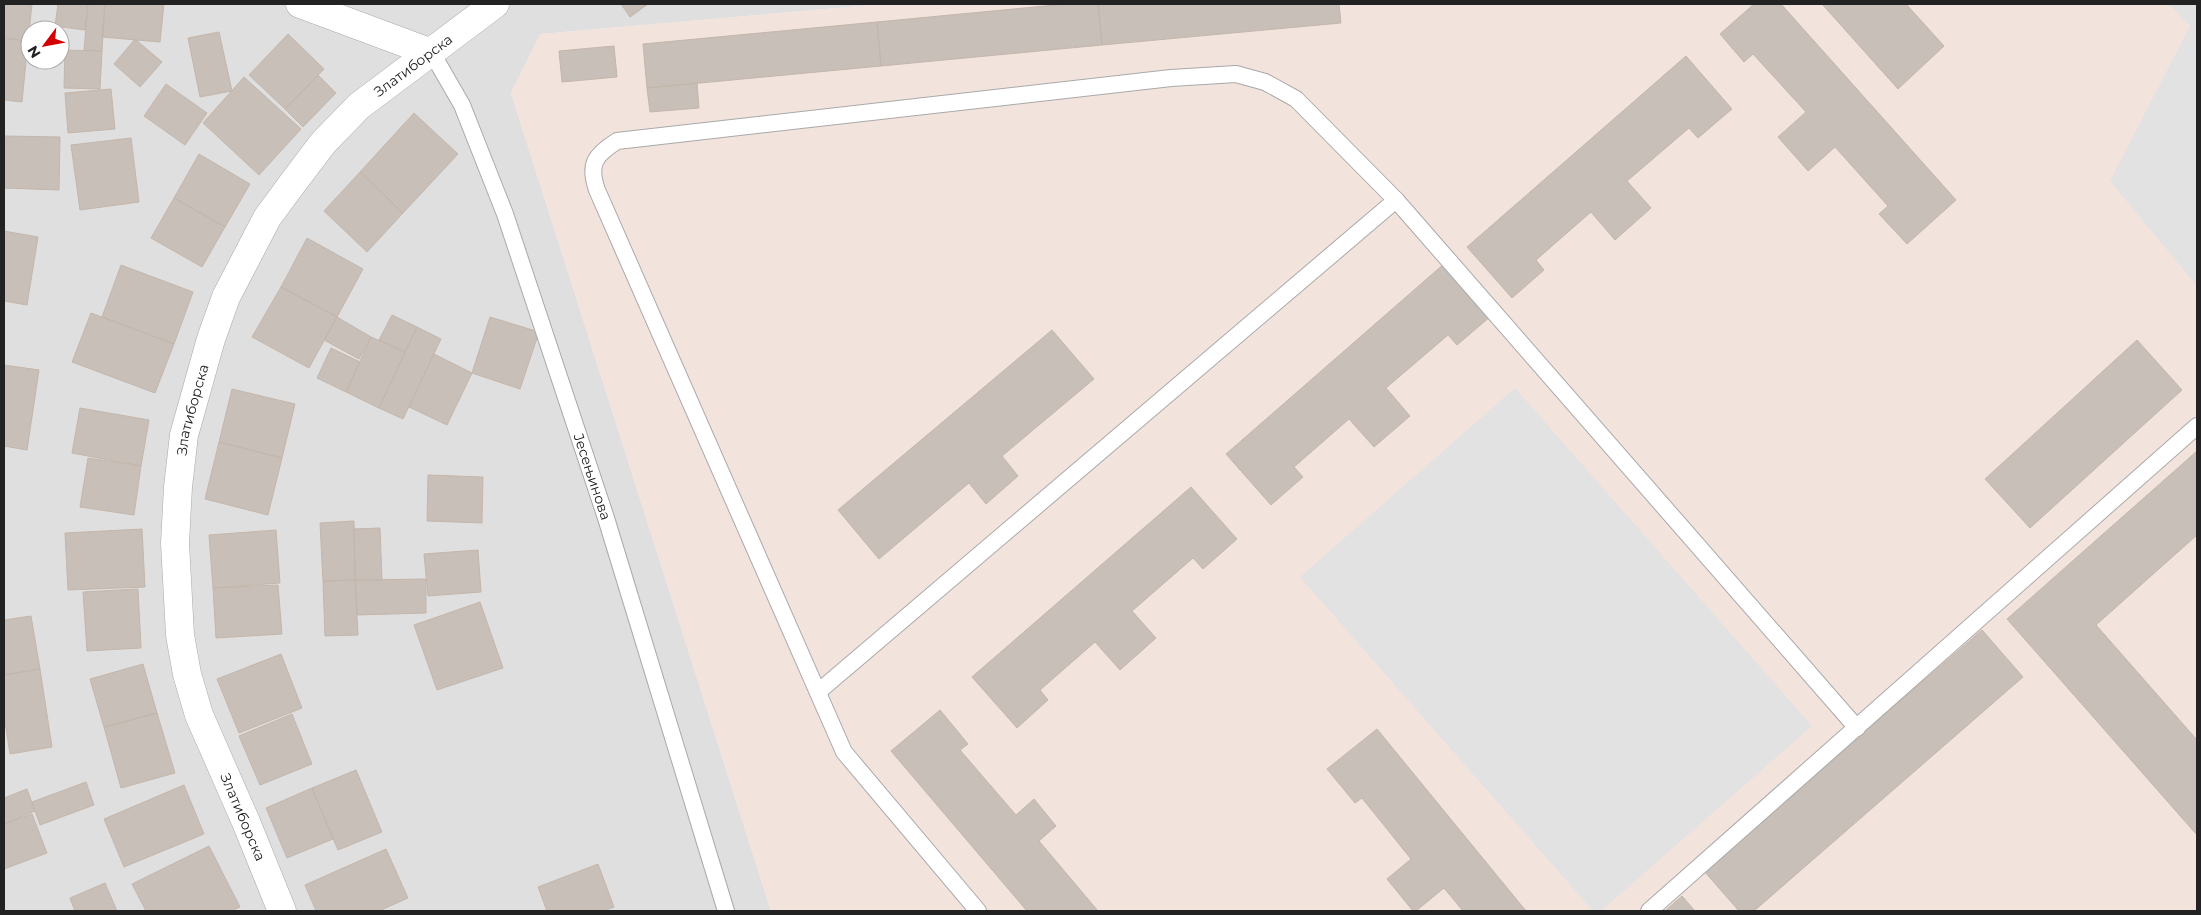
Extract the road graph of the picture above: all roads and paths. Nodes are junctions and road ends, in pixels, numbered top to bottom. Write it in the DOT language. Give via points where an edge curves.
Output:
graph roads {
  1 [pos="300,4"];
  2 [pos="495,4"];
  3 [pos="432,53"];
  4 [pos="1396,200"];
  5 [pos="2197,426"];
  6 [pos="818,692"];
  7 [pos="1856,728"];
  8 [pos="282,911"];
  9 [pos="726,911"];
  10 [pos="978,911"];
  11 [pos="1649,911"];
  1 -- 3 [label="street"];
  2 -- 3 [label="street, Златиборска"];
  3 -- 8 [label="street, Златиборска" via="359,106 323,142 268,218 226,297 184,435 175,544 180,635 187,674 199,715"];
  3 -- 9 [label="lane, Јесењинова" via="462,105 505,214 606,518"];
  4 -- 6 [label="lane"];
  4 -- 6 [label="lane" via="1296,98 1266,82 1236,74 1171,78 617,141 605,149 594,161 593,177 598,190"];
  4 -- 7 [label="lane"];
  5 -- 7 [label="lane"];
  6 -- 10 [label="lane" via="844,752"];
  7 -- 11 [label="lane"];
}
